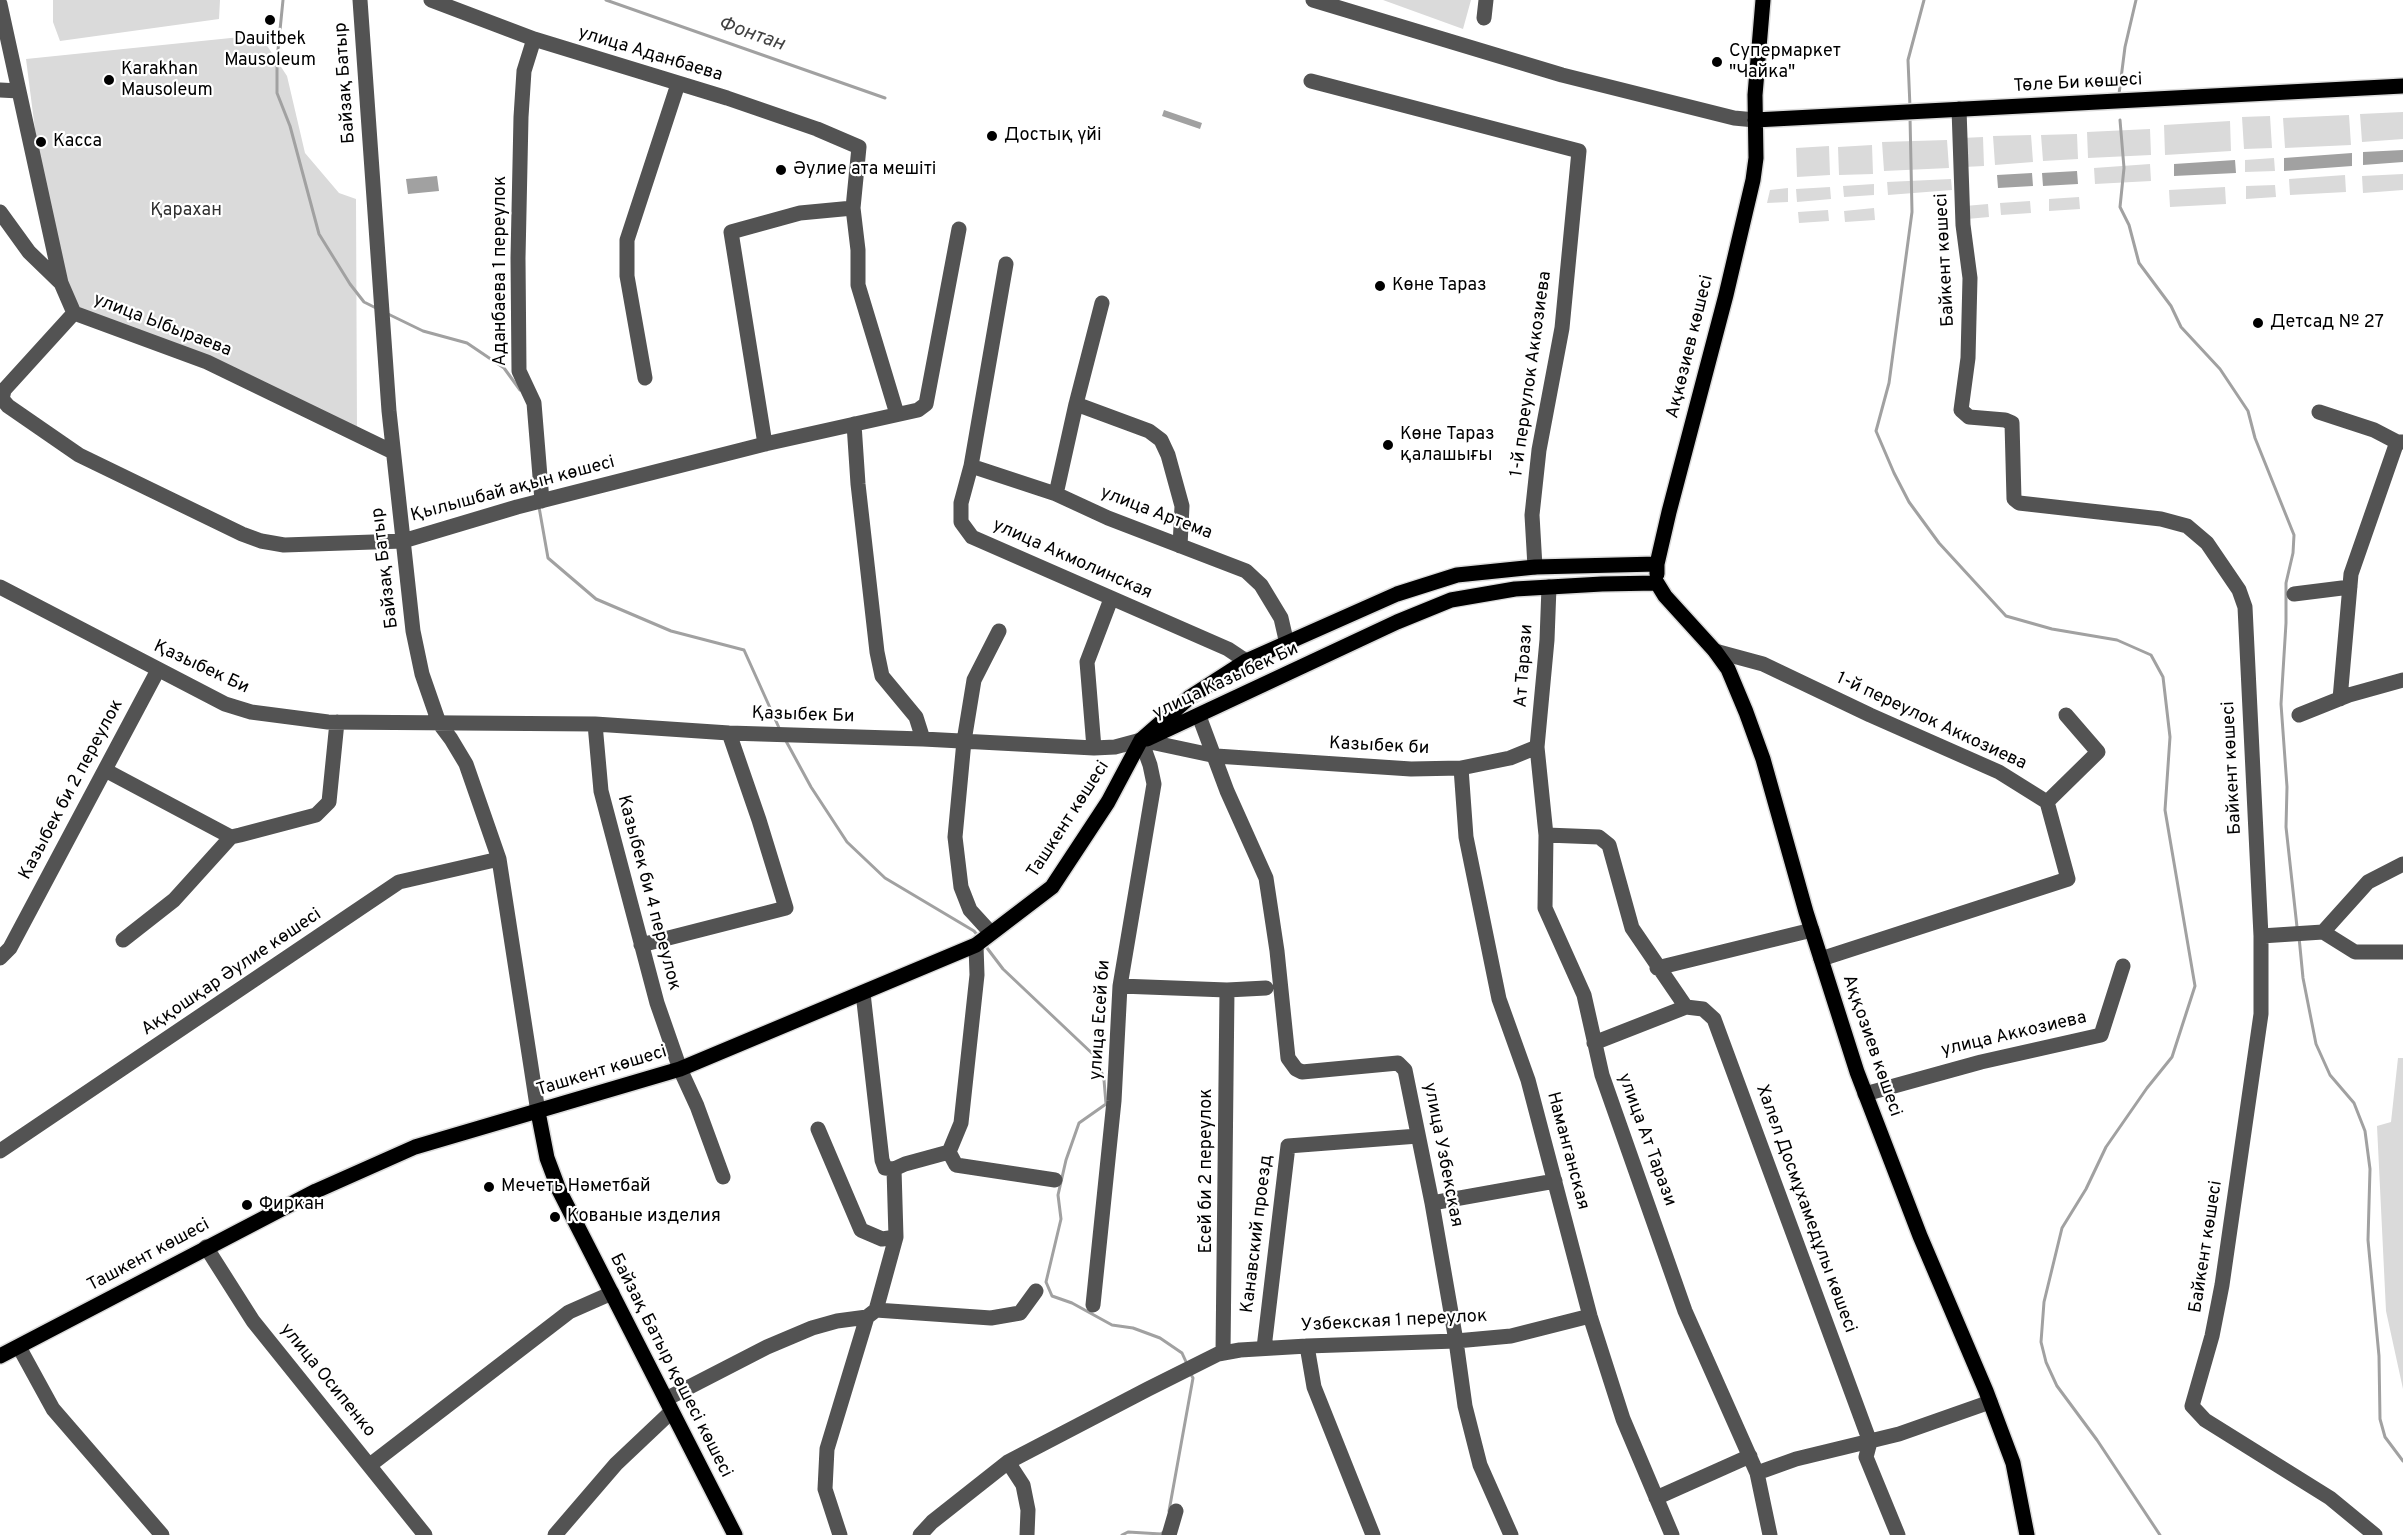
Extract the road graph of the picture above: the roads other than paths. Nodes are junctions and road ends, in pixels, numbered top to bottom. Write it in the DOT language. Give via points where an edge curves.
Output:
graph roads {
  1 [pos="360,0"];
  2 [pos="431,0"];
  3 [pos="1313,0"];
  4 [pos="1486,0"];
  5 [pos="1763,0"];
  6 [pos="0,4"];
  7 [pos="1484,18"];
  8 [pos="534,39"];
  9 [pos="1311,81"];
  10 [pos="678,84"];
  11 [pos="2403,86"];
  12 [pos="0,90"];
  13 [pos="19,91"];
  14 [pos="1959,110"];
  15 [pos="1755,120"];
  16 [pos="853,208"];
  17 [pos="0,212"];
  18 [pos="959,229"];
  19 [pos="1005,264"];
  20 [pos="62,283"];
  21 [pos="1102,303"];
  22 [pos="74,313"];
  23 [pos="645,378"];
  24 [pos="1076,404"];
  25 [pos="2319,412"];
  26 [pos="897,414"];
  27 [pos="854,424"];
  28 [pos="2400,442"];
  29 [pos="765,444"];
  30 [pos="393,452"];
  31 [pos="971,466"];
  32 [pos="1056,494"];
  33 [pos="542,501"];
  34 [pos="403,541"];
  35 [pos="1180,546"];
  36 [pos="1657,564"];
  37 [pos="1535,567"];
  38 [pos="1657,583"];
  39 [pos="1548,587"];
  40 [pos="2350,587"];
  41 [pos="0,588"];
  42 [pos="2294,594"];
  43 [pos="1387,598"];
  44 [pos="1111,599"];
  45 [pos="1398,622"];
  46 [pos="999,631"];
  47 [pos="1287,644"];
  48 [pos="1715,651"];
  49 [pos="1246,661"];
  50 [pos="158,670"];
  51 [pos="2403,680"];
  52 [pos="2340,699"];
  53 [pos="2066,715"];
  54 [pos="2299,715"];
  55 [pos="1199,716"];
  56 [pos="337,722"];
  57 [pos="439,723"];
  58 [pos="595,724"];
  59 [pos="729,733"];
  60 [pos="923,739"];
  61 [pos="1141,740"];
  62 [pos="964,741"];
  63 [pos="1538,747"];
  64 [pos="1094,748"];
  65 [pos="1216,756"];
  66 [pos="1461,768"];
  67 [pos="105,770"];
  68 [pos="2047,802"];
  69 [pos="1546,835"];
  70 [pos="231,837"];
  71 [pos="499,859"];
  72 [pos="2403,864"];
  73 [pos="1812,930"];
  74 [pos="2322,932"];
  75 [pos="992,933"];
  76 [pos="2261,936"];
  77 [pos="123,940"];
  78 [pos="641,945"];
  79 [pos="976,945"];
  80 [pos="2403,952"];
  81 [pos="0,957"];
  82 [pos="1821,959"];
  83 [pos="2123,966"];
  84 [pos="1657,968"];
  85 [pos="1120,987"];
  86 [pos="1266,988"];
  87 [pos="1227,990"];
  88 [pos="863,993"];
  89 [pos="1686,1007"];
  90 [pos="1594,1043"];
  91 [pos="680,1069"];
  92 [pos="1865,1094"];
  93 [pos="538,1112"];
  94 [pos="818,1129"];
  95 [pos="1418,1136"];
  96 [pos="0,1151"];
  97 [pos="949,1152"];
  98 [pos="894,1169"];
  99 [pos="723,1177"];
  100 [pos="1055,1180"];
  101 [pos="1555,1181"];
  102 [pos="1432,1203"];
  103 [pos="896,1237"];
  104 [pos="206,1247"];
  105 [pos="1036,1291"];
  106 [pos="612,1293"];
  107 [pos="1093,1305"];
  108 [pos="872,1313"];
  109 [pos="1590,1316"];
  110 [pos="1456,1341"];
  111 [pos="1307,1346"];
  112 [pos="19,1347"];
  113 [pos="1264,1348"];
  114 [pos="1223,1353"];
  115 [pos="0,1356"];
  116 [pos="1990,1402"];
  117 [pos="669,1406"];
  118 [pos="1870,1442"];
  119 [pos="1750,1456"];
  120 [pos="1008,1462"];
  121 [pos="370,1465"];
  122 [pos="1757,1473"];
  123 [pos="1656,1498"];
  124 [pos="1176,1511"];
  125 [pos="162,1535"];
  126 [pos="425,1535"];
  127 [pos="555,1535"];
  128 [pos="735,1535"];
  129 [pos="840,1535"];
  130 [pos="920,1535"];
  131 [pos="1027,1535"];
  132 [pos="1169,1535"];
  133 [pos="1373,1535"];
  134 [pos="1510,1535"];
  135 [pos="1672,1535"];
  136 [pos="1770,1535"];
  137 [pos="1898,1535"];
  138 [pos="2027,1535"];
  139 [pos="2375,1535"];
  1 -- 30 [label="street, Байзақ Батыр"];
  2 -- 8 [label="street, улица Аданбаева"];
  3 -- 15 [label="street" via="1562,75"];
  4 -- 7 [label="street"];
  5 -- 15 [label="main road, Ақкөзиев көшесі"];
  6 -- 13 [label="street, улица Ыбыраева"];
  8 -- 10 [label="street, улица Аданбаева"];
  8 -- 33 [label="street, Аданбаева 1 переулок" via="524,71 521,117 519,371 534,403"];
  9 -- 37 [label="street, 1-й переулок Аккозиева" via="1579,151 1562,328 1532,515"];
  10 -- 16 [label="street, улица Аданбаева" via="817,129 859,147"];
  10 -- 23 [label="street" via="627,240 627,276"];
  11 -- 14 [label="main road, Төле Би көшесі"];
  12 -- 13 [label="street"];
  13 -- 20 [label="street, улица Ыбыраева"];
  14 -- 15 [label="main road, Төле Би көшесі"];
  14 -- 76 [label="street, Байкент көшесі" via="1963,225 1970,278 1968,358 1960,410 1970,417 2012,423 2014,499 2019,503 2181,524 2207,543 2240,590 2245,607"];
  15 -- 36 [label="main road, Ақкөзиев көшесі" via="1753,180"];
  16 -- 26 [label="street" via="858,285"];
  16 -- 29 [label="street" via="800,213 731,232"];
  17 -- 20 [label="street" via="29,252"];
  18 -- 26 [label="street, Қылышбай ақын көшесі" via="926,404 918,410"];
  19 -- 31 [label="street, улица Акмолинская"];
  20 -- 22 [label="street, улица Ыбыраева"];
  21 -- 24 [label="street"];
  22 -- 30 [label="street, улица Ыбыраева" via="207,362"];
  22 -- 34 [label="street, Қылышбай ақын көшесі" via="4,390 2,399 78,455 261,541 285,545"];
  24 -- 32 [label="street"];
  24 -- 35 [label="street" via="1149,431 1161,440 1182,506"];
  25 -- 28 [label="street"];
  26 -- 27 [label="street, Қылышбай ақын көшесі"];
  27 -- 29 [label="street, Қылышбай ақын көшесі"];
  27 -- 60 [label="street" via="882,676 916,717"];
  28 -- 40 [label="street" via="2351,574"];
  29 -- 33 [label="street, Қылышбай ақын көшесі"];
  30 -- 34 [label="street, Байзақ Батыр"];
  31 -- 32 [label="street, улица Артема"];
  31 -- 44 [label="street, улица Акмолинская" via="961,503 961,522 972,537"];
  32 -- 35 [label="street, улица Артема"];
  33 -- 34 [label="street, Қылышбай ақын көшесі"];
  34 -- 57 [label="street, Байзақ Батыр" via="413,631 422,674"];
  35 -- 47 [label="street, улица Артема" via="1232,564 1262,585 1281,618"];
  36 -- 37 [label="main road, улица Казыбек Би"];
  36 -- 38 [label="main road, Ақкөзиев көшесі"];
  37 -- 43 [label="main road, улица Казыбек Би" via="1456,575"];
  38 -- 39 [label="main road, улица Казыбек Би"];
  38 -- 48 [label="main road, Аққозиев көшесі"];
  39 -- 45 [label="main road, улица Казыбек Би" via="1451,600"];
  39 -- 63 [label="street, Ат Тарази"];
  40 -- 42 [label="street"];
  40 -- 52 [label="street"];
  41 -- 50 [label="street, Қазыбек Би"];
  43 -- 45 [label="main road"];
  43 -- 47 [label="main road, улица Казыбек Би"];
  44 -- 49 [label="street, улица Акмолинская" via="1228,649"];
  44 -- 64 [label="street" via="1087,662"];
  45 -- 55 [label="main road, улица Казыбек Би"];
  46 -- 62 [label="street" via="974,680"];
  47 -- 49 [label="main road, улица Казыбек Би"];
  48 -- 68 [label="street, 1-й переулок Аккозиева" via="1763,664 1999,772"];
  48 -- 73 [label="main road, Аққозиев көшесі" via="1737,688 1763,759"];
  49 -- 61 [label="main road, улица Казыбек Би" via="1190,696"];
  50 -- 56 [label="street, Қазыбек Би" via="225,704 251,712"];
  50 -- 67 [label="street, Казыбек би 2 переулок"];
  51 -- 52 [label="street"];
  52 -- 54 [label="street"];
  53 -- 68 [label="street" via="2098,752"];
  55 -- 61 [label="main road, улица Казыбек Би"];
  55 -- 65 [label="street"];
  56 -- 57 [label="street, Қазыбек Би"];
  56 -- 70 [label="street" via="329,802 316,815"];
  57 -- 58 [label="street, Қазыбек Би"];
  57 -- 71 [label="street, Байзақ Батыр" via="466,764"];
  58 -- 59 [label="street, Қазыбек Би"];
  58 -- 78 [label="street, Казыбек би 4 переулок" via="601,790"];
  59 -- 60 [label="street, Қазыбек Би"];
  59 -- 78 [label="street" via="786,908"];
  60 -- 62 [label="street, Қазыбек Би"];
  61 -- 64 [label="street, Қазыбек Би"];
  61 -- 65 [label="street, Казыбек би"];
  61 -- 75 [label="main road, Ташкент көшесі" via="1108,802 1052,887"];
  61 -- 85 [label="street, улица Есей би" via="1154,784"];
  62 -- 64 [label="street, Қазыбек Би"];
  62 -- 75 [label="street" via="955,837 961,886 970,910"];
  63 -- 66 [label="street, Казыбек би" via="1510,758"];
  63 -- 69 [label="street, улица Ат Тарази"];
  65 -- 66 [label="street, Казыбек би" via="1411,769"];
  65 -- 95 [label="street, улица Узбекская" via="1227,791 1266,878 1288,1058 1302,1072 1398,1063 1403,1066"];
  66 -- 101 [label="street, Наманганская" via="1466,837 1499,999 1528,1080"];
  67 -- 70 [label="street"];
  67 -- 81 [label="street, Казыбек би 2 переулок" via="10,948"];
  68 -- 82 [label="street" via="2068,879"];
  69 -- 84 [label="street" via="1599,837 1609,845 1632,928"];
  69 -- 90 [label="street, улица Ат Тарази" via="1545,908 1584,995"];
  70 -- 77 [label="street" via="174,900"];
  71 -- 93 [label="street, Байзақ Батыр"];
  71 -- 96 [label="street, Аққошқар Әулие көшесі" via="399,882"];
  72 -- 74 [label="street" via="2368,882"];
  73 -- 82 [label="main road, Аққозиев көшесі"];
  73 -- 84 [label="street"];
  74 -- 76 [label="street"];
  74 -- 80 [label="street" via="2355,952"];
  75 -- 79 [label="main road, Ташкент көшесі"];
  76 -- 139 [label="street, Байкент көшесі" via="2261,1014 2222,1285 2193,1406 2205,1420 2330,1498"];
  78 -- 91 [label="street, Казыбек би 4 переулок"];
  79 -- 88 [label="main road, Ташкент көшесі"];
  79 -- 97 [label="street" via="961,1123"];
  82 -- 92 [label="main road, Аққозиев көшесі"];
  83 -- 92 [label="street, улица Аккозиева" via="2101,1035"];
  84 -- 89 [label="street"];
  85 -- 87 [label="street"];
  85 -- 107 [label="street, улица Есей би" via="1114,1101"];
  86 -- 87 [label="street"];
  87 -- 114 [label="street, Есей би 2 переулок"];
  88 -- 91 [label="main road, Ташкент көшесі"];
  88 -- 98 [label="street" via="882,1160 885,1168"];
  89 -- 90 [label="street"];
  89 -- 118 [label="street, Халел Досмұхамедұлы көшесі" via="1703,1009 1714,1019"];
  90 -- 119 [label="street, улица Ат Тарази" via="1685,1311"];
  91 -- 93 [label="main road, Ташкент көшесі"];
  91 -- 99 [label="street"];
  92 -- 116 [label="main road, Аққозиев көшесі"];
  93 -- 104 [label="main road, Ташкент көшесі" via="415,1148 316,1191"];
  93 -- 106 [label="main road, Байзақ Батыр қөшесі көшесі" via="547,1158 559,1190"];
  94 -- 103 [label="street" via="861,1230 882,1239"];
  95 -- 102 [label="street, улица Узбекская"];
  95 -- 113 [label="street, Канавский проезд" via="1288,1146"];
  97 -- 98 [label="street"];
  97 -- 100 [label="street" via="956,1165"];
  98 -- 103 [label="street"];
  101 -- 102 [label="street"];
  101 -- 109 [label="street, Наманганская"];
  102 -- 110 [label="street, улица Узбекская"];
  103 -- 108 [label="street"];
  104 -- 112 [label="main road, Ташкент көшесі"];
  104 -- 121 [label="street, улица Осипенко" via="253,1321"];
  105 -- 108 [label="street" via="1020,1313 991,1318"];
  106 -- 117 [label="main road, Байзақ Батыр қөшесі көшесі"];
  106 -- 121 [label="street" via="568,1312"];
  108 -- 117 [label="street" via="812,1328 767,1347"];
  108 -- 129 [label="street" via="827,1449 825,1490"];
  109 -- 110 [label="street, Узбекская 1 переулок" via="1511,1336"];
  109 -- 123 [label="street, Наманганская" via="1623,1419"];
  110 -- 111 [label="street, Узбекская 1 переулок"];
  110 -- 134 [label="street, улица Узбекская" via="1465,1406 1480,1465"];
  111 -- 113 [label="street, Узбекская 1 переулок"];
  111 -- 133 [label="street" via="1314,1387"];
  112 -- 115 [label="main road, Ташкент көшесі"];
  112 -- 125 [label="street" via="52,1409"];
  113 -- 114 [label="street, Узбекская 1 переулок"];
  114 -- 120 [label="street, Узбекская 1 переулок"];
  116 -- 118 [label="street"];
  116 -- 138 [label="main road, Аққозиев көшесі" via="2013,1463"];
  117 -- 127 [label="street"];
  117 -- 128 [label="main road, Байзақ Батыр қөшесі көшесі"];
  118 -- 122 [label="street" via="1796,1459"];
  118 -- 137 [label="street, Халел Досмұхамедұлы көшесі" via="1866,1457"];
  119 -- 122 [label="street, улица Ат Тарази"];
  119 -- 123 [label="street"];
  120 -- 130 [label="street"];
  120 -- 131 [label="street" via="1023,1485"];
  121 -- 126 [label="street, улица Осипенко"];
  122 -- 136 [label="street, улица Ат Тарази"];
  123 -- 135 [label="street, Наманганская"];
  124 -- 132 [label="street"];
}
